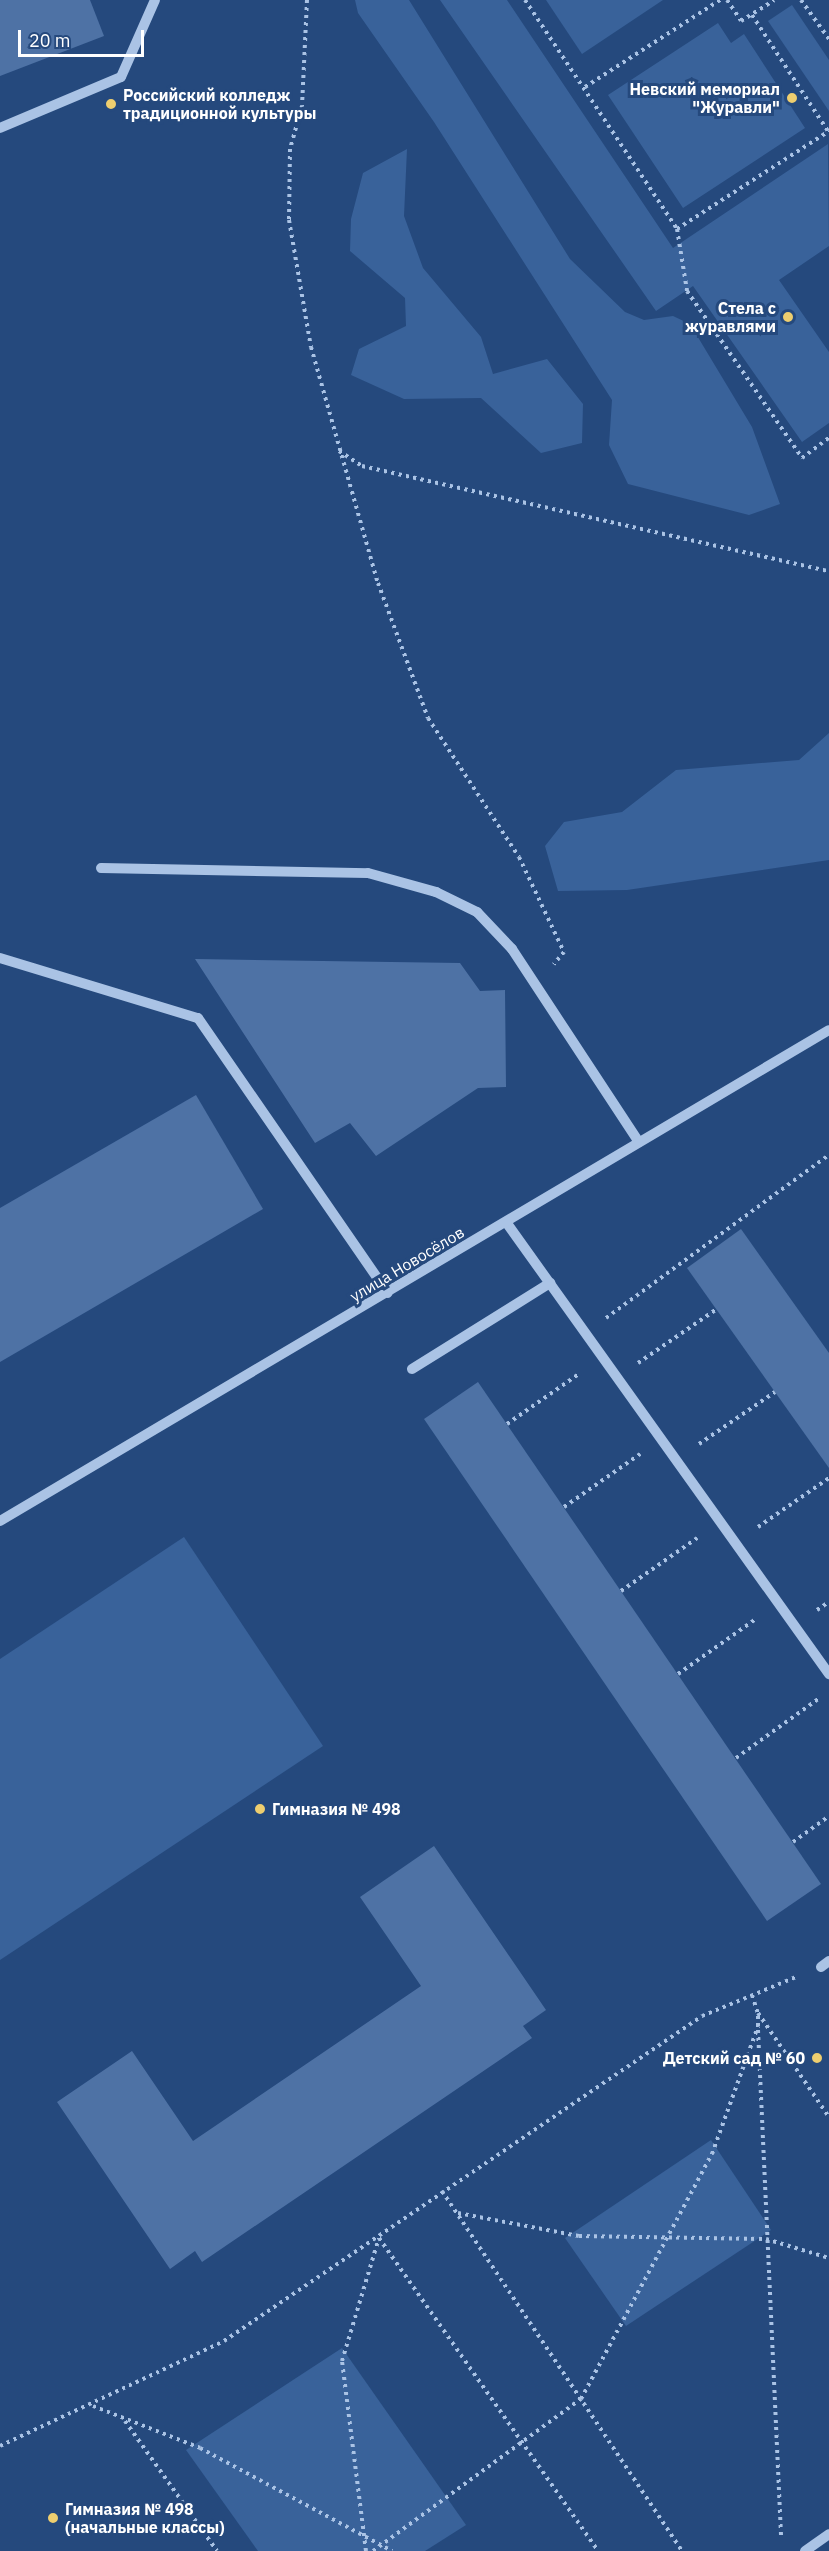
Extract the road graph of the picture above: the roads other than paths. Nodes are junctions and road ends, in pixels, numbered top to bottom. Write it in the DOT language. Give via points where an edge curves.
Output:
graph roads {
  1 [pos="155,0"];
  2 [pos="0,128"];
  3 [pos="101,868"];
  4 [pos="0,958"];
  5 [pos="829,1029"];
  6 [pos="639,1142"];
  7 [pos="506,1222"];
  8 [pos="550,1282"];
  9 [pos="388,1293"];
  10 [pos="412,1369"];
  11 [pos="0,1521"];
  12 [pos="829,1674"];
  13 [pos="829,2534"];
  14 [pos="805,2551"];
  1 -- 2 [label="street" via="121,77"];
  3 -- 6 [label="street" via="368,873 436,892 477,912 512,949"];
  4 -- 9 [label="street" via="198,1018"];
  5 -- 6 [label="street, улица Новосёлов"];
  6 -- 7 [label="street, улица Новосёлов"];
  7 -- 8 [label="street"];
  7 -- 9 [label="street, улица Новосёлов"];
  8 -- 10 [label="street"];
  8 -- 12 [label="street"];
  9 -- 11 [label="street, улица Новосёлов"];
  13 -- 14 [label="street"];
}
